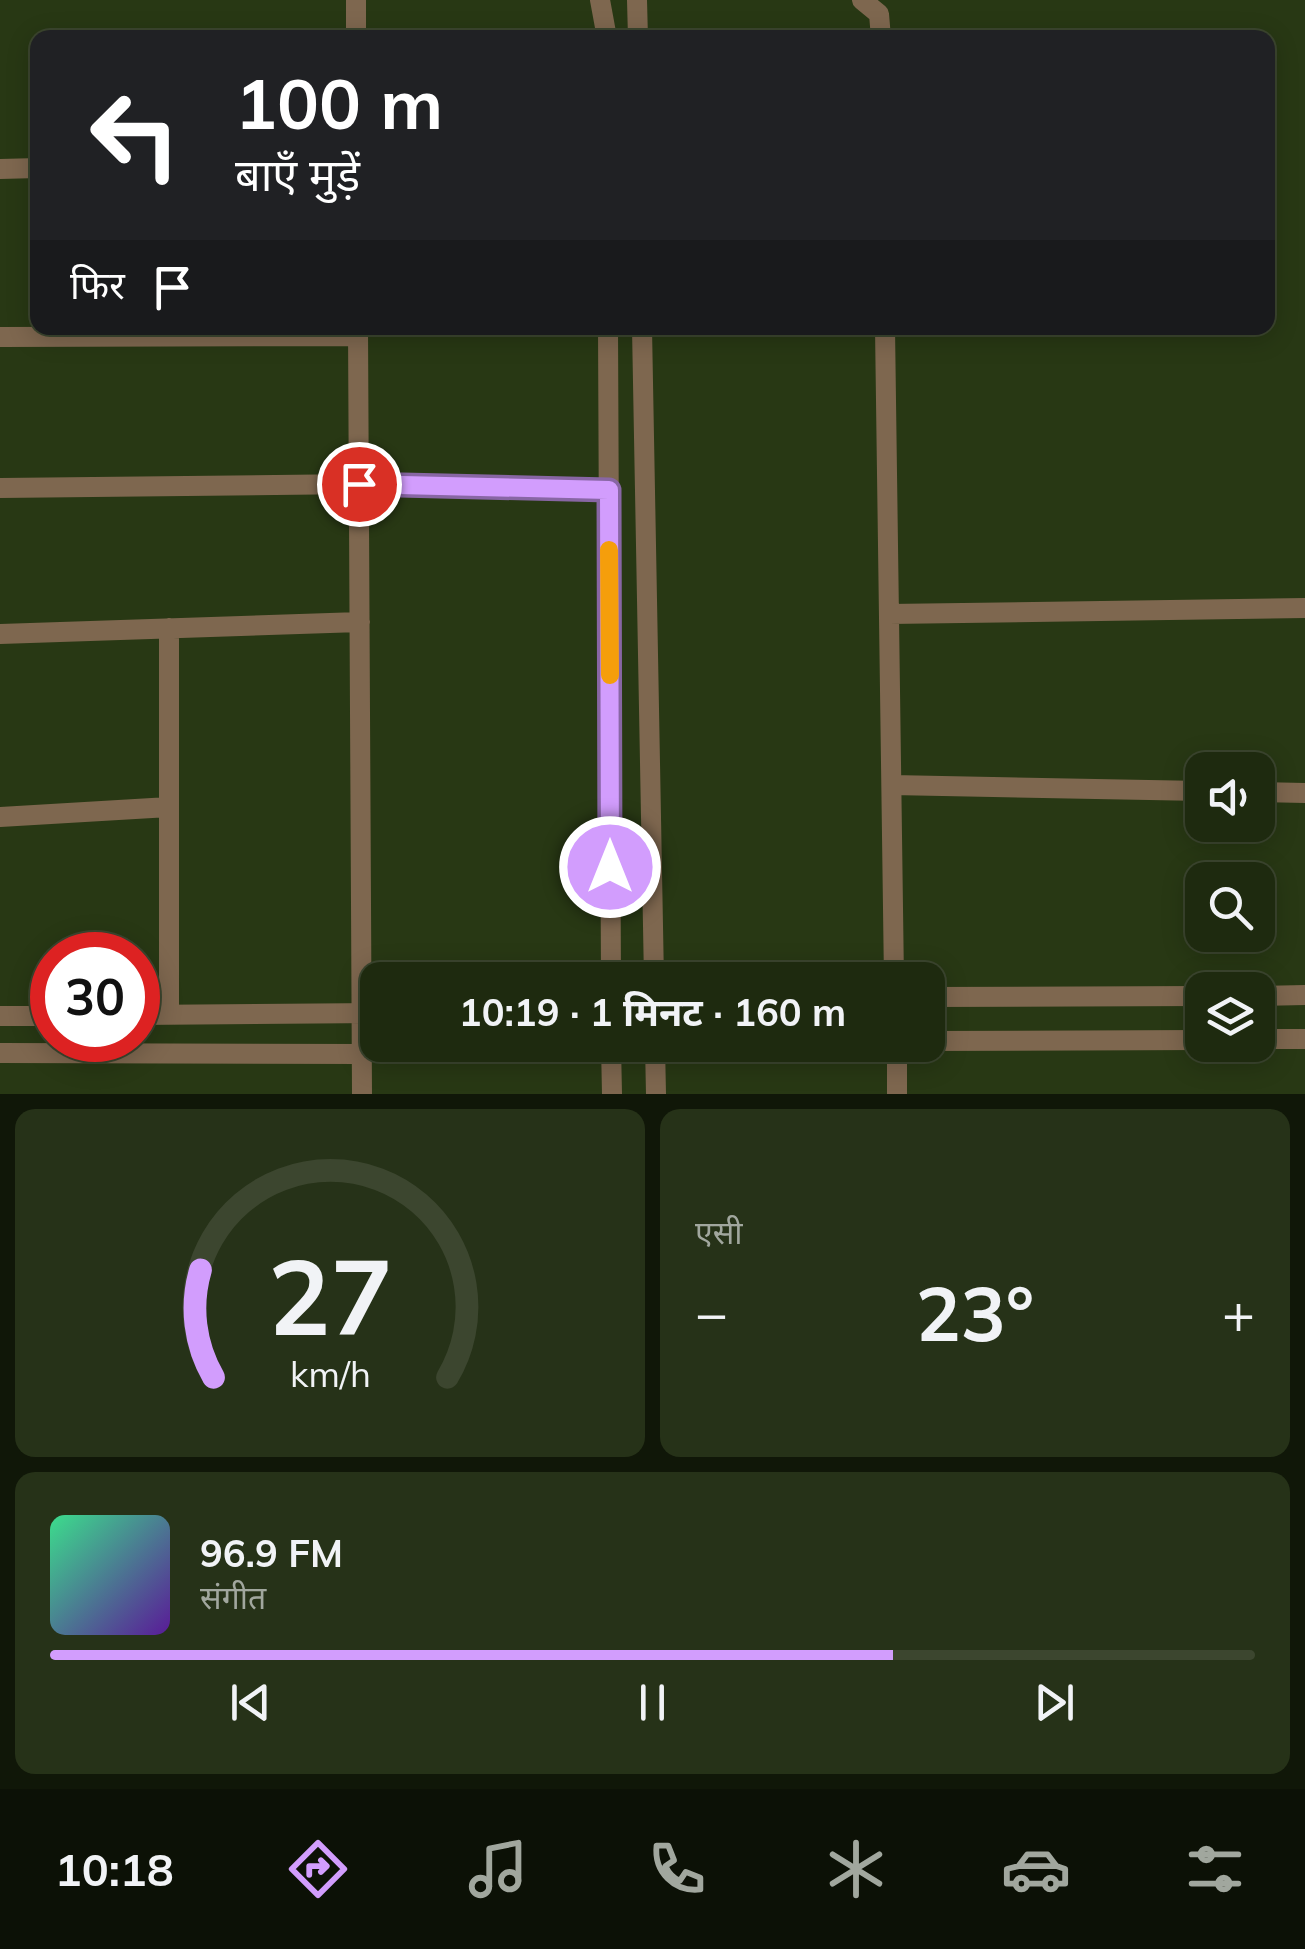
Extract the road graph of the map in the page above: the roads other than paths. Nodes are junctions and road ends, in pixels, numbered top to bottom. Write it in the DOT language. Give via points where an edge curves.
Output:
graph roads {
  1 [pos="356,0"];
  2 [pos="600,0"];
  3 [pos="636,0"];
  4 [pos="862,0"];
  5 [pos="356,30"];
  6 [pos="606,30"];
  7 [pos="638,30"];
  8 [pos="880,30"];
  9 [pos="30,168"];
  10 [pos="0,169"];
  11 [pos="143,335"];
  12 [pos="358,335"];
  13 [pos="608,335"];
  14 [pos="642,335"];
  15 [pos="885,335"];
  16 [pos="0,337"];
  17 [pos="359,484"];
  18 [pos="0,488"];
  19 [pos="609,490"];
  20 [pos="1305,608"];
  21 [pos="889,614"];
  22 [pos="360,622"];
  23 [pos="169,628"];
  24 [pos="0,634"];
  25 [pos="892,785"];
  26 [pos="1185,791"];
  27 [pos="1275,792"];
  28 [pos="1305,793"];
  29 [pos="169,807"];
  30 [pos="0,817"];
  31 [pos="369,962"];
  32 [pos="611,962"];
  33 [pos="654,962"];
  34 [pos="894,962"];
  35 [pos="1185,996"];
  36 [pos="1275,996"];
  37 [pos="1305,996"];
  38 [pos="945,998"];
  39 [pos="360,1013"];
  40 [pos="160,1015"];
  41 [pos="169,1015"];
  42 [pos="0,1016"];
  43 [pos="30,1016"];
  44 [pos="1305,1039"];
  45 [pos="1185,1040"];
  46 [pos="1275,1040"];
  47 [pos="945,1041"];
  48 [pos="0,1054"];
  49 [pos="360,1054"];
  50 [pos="362,1062"];
  51 [pos="611,1062"];
  52 [pos="655,1062"];
  53 [pos="897,1062"];
  54 [pos="362,1094"];
  55 [pos="612,1094"];
  56 [pos="656,1094"];
  57 [pos="898,1094"];
  1 -- 5 [label="street"];
  2 -- 6 [label="street"];
  3 -- 7 [label="street"];
  4 -- 8 [label="street" via="879,14"];
  9 -- 10 [label="street"];
  11 -- 16 [label="street"];
  12 -- 17 [label="street"];
  13 -- 19 [label="street"];
  14 -- 33 [label="street"];
  15 -- 21 [label="street"];
  17 -- 18 [label="street"];
  17 -- 19 [label="street"];
  17 -- 22 [label="street"];
  19 -- 32 [label="street"];
  20 -- 21 [label="street"];
  21 -- 25 [label="street"];
  22 -- 23 [label="street"];
  22 -- 31 [label="street"];
  23 -- 24 [label="street"];
  23 -- 29 [label="street"];
  25 -- 26 [label="street"];
  25 -- 34 [label="street"];
  27 -- 28 [label="street"];
  29 -- 30 [label="street"];
  29 -- 41 [label="street"];
  35 -- 38 [label="street"];
  36 -- 37 [label="street"];
  39 -- 41 [label="street"];
  40 -- 41 [label="street"];
  42 -- 43 [label="street"];
  44 -- 46 [label="street"];
  45 -- 47 [label="street"];
  48 -- 49 [label="street"];
  50 -- 54 [label="street"];
  51 -- 55 [label="street"];
  52 -- 56 [label="street"];
  53 -- 57 [label="street"];
}
